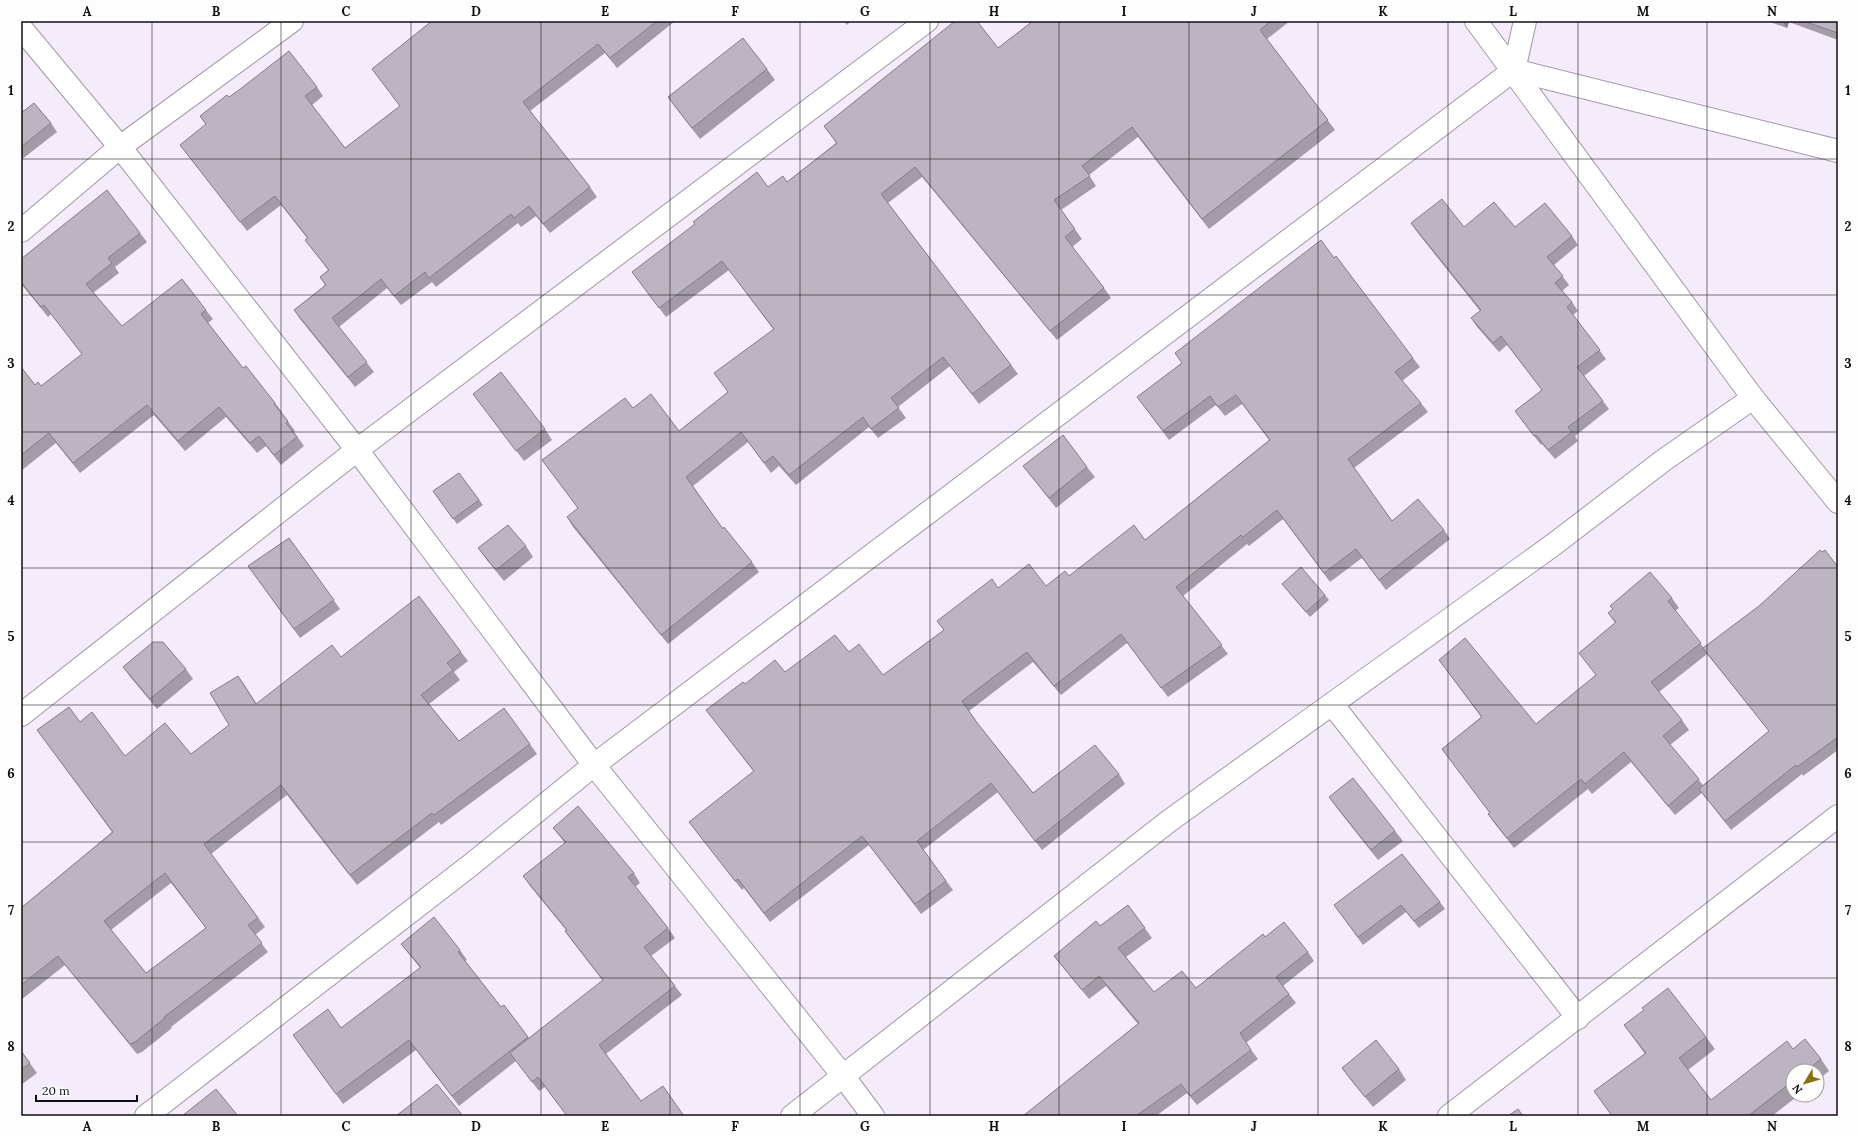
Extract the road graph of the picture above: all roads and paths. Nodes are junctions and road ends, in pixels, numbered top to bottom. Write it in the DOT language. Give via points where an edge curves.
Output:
graph roads {
  1 [pos="292,21"];
  2 [pos="927,21"];
  3 [pos="1476,21"];
  4 [pos="1525,21"];
  5 [pos="21,28"];
  6 [pos="1514,70"];
  7 [pos="120,148"];
  8 [pos="1838,151"];
  9 [pos="21,231"];
  10 [pos="1753,398"];
  11 [pos="357,450"];
  12 [pos="1838,502"];
  13 [pos="1332,704"];
  14 [pos="21,715"];
  15 [pos="594,765"];
  16 [pos="1838,816"];
  17 [pos="1578,1018"];
  18 [pos="844,1077"];
  19 [pos="146,1116"];
  20 [pos="792,1116"];
  21 [pos="873,1116"];
  22 [pos="1449,1116"];
  1 -- 7 [label="street"];
  2 -- 11 [label="street"];
  3 -- 6 [label="street"];
  4 -- 6 [label="street"];
  5 -- 7 [label="street"];
  6 -- 8 [label="street"];
  6 -- 10 [label="street"];
  6 -- 15 [label="street"];
  7 -- 9 [label="street"];
  7 -- 11 [label="street"];
  10 -- 12 [label="street"];
  10 -- 13 [label="street" via="1664,460 1553,545"];
  11 -- 14 [label="street"];
  11 -- 15 [label="street"];
  13 -- 17 [label="street"];
  13 -- 18 [label="street" via="1169,821"];
  15 -- 18 [label="street"];
  15 -- 19 [label="street" via="472,864"];
  16 -- 17 [label="street"];
  17 -- 22 [label="street"];
  18 -- 20 [label="street"];
  18 -- 21 [label="street"];
}
